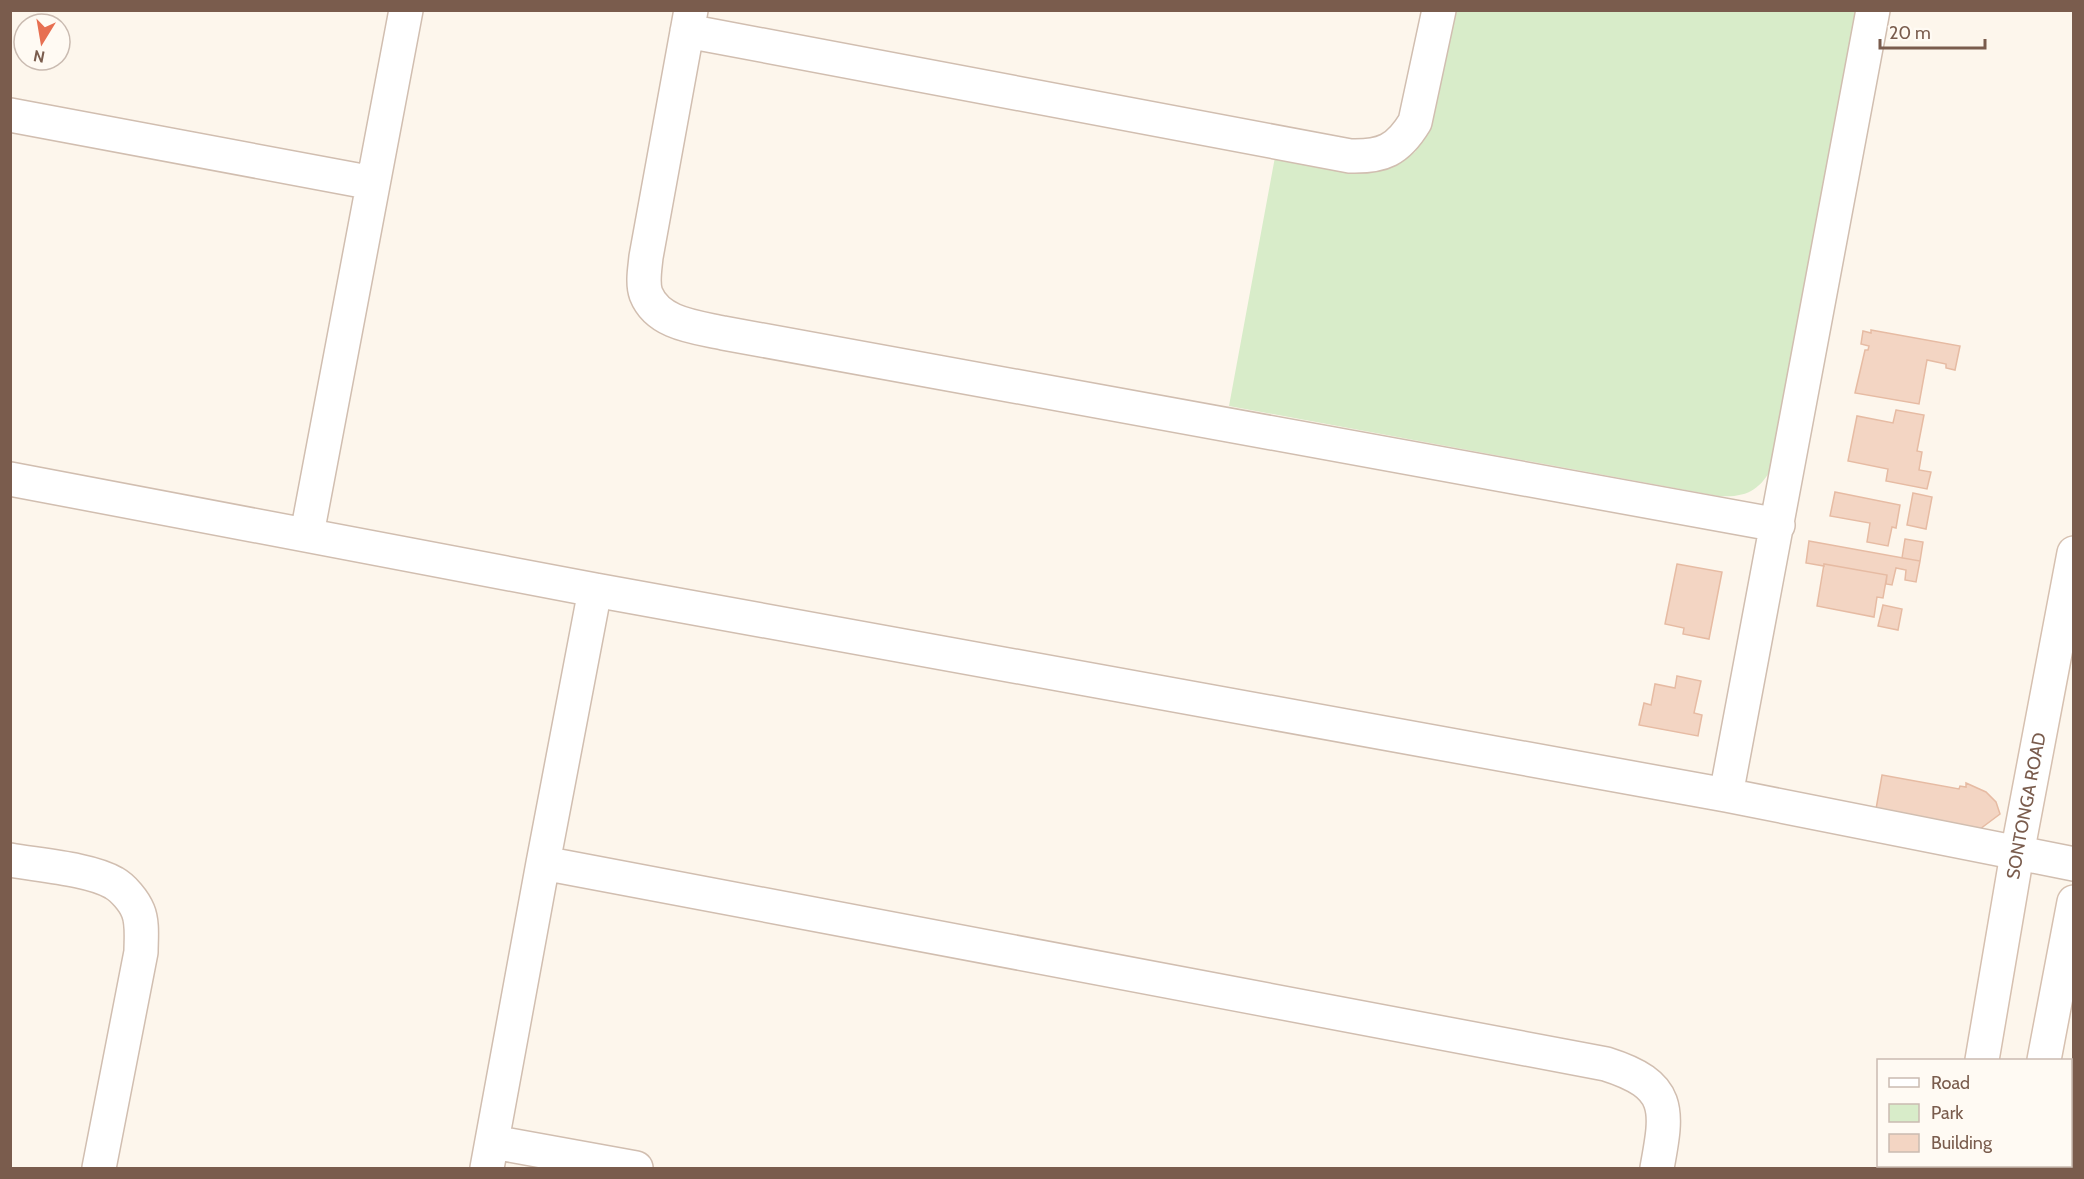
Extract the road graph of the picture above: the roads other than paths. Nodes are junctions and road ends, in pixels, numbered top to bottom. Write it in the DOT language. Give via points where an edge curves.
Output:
graph roads {
  1 [pos="406,10"];
  2 [pos="1439,10"];
  3 [pos="1873,10"];
  4 [pos="689,21"];
  5 [pos="10,115"];
  6 [pos="373,183"];
  7 [pos="10,479"];
  8 [pos="1778,525"];
  9 [pos="307,534"];
  10 [pos="2073,553"];
  11 [pos="595,590"];
  12 [pos="1726,795"];
  13 [pos="2017,854"];
  14 [pos="10,860"];
  15 [pos="543,863"];
  16 [pos="2073,864"];
  17 [pos="2073,902"];
  18 [pos="1982,1059"];
  19 [pos="2044,1059"];
  20 [pos="490,1155"];
  21 [pos="99,1168"];
  22 [pos="636,1168"];
  23 [pos="1656,1168"];
  1 -- 6 [label="street"];
  2 -- 4 [label="street" via="1415,122 1394,148 1366,157"];
  3 -- 8 [label="street"];
  4 -- 8 [label="street" via="645,256 646,294 657,311 673,321"];
  5 -- 6 [label="street"];
  6 -- 9 [label="street"];
  7 -- 9 [label="street"];
  8 -- 12 [label="street"];
  9 -- 11 [label="street"];
  10 -- 13 [label="street, SONTONGA ROAD"];
  11 -- 12 [label="street"];
  11 -- 15 [label="street"];
  12 -- 13 [label="street"];
  13 -- 16 [label="street"];
  13 -- 18 [label="street, SONTONGA ROAD"];
  14 -- 21 [label="street" via="92,874 114,883 138,910 141,952"];
  15 -- 20 [label="street"];
  15 -- 23 [label="street" via="1606,1064 1631,1072 1649,1084 1661,1101 1664,1117"];
  17 -- 19 [label="street"];
  20 -- 22 [label="street"];
}
